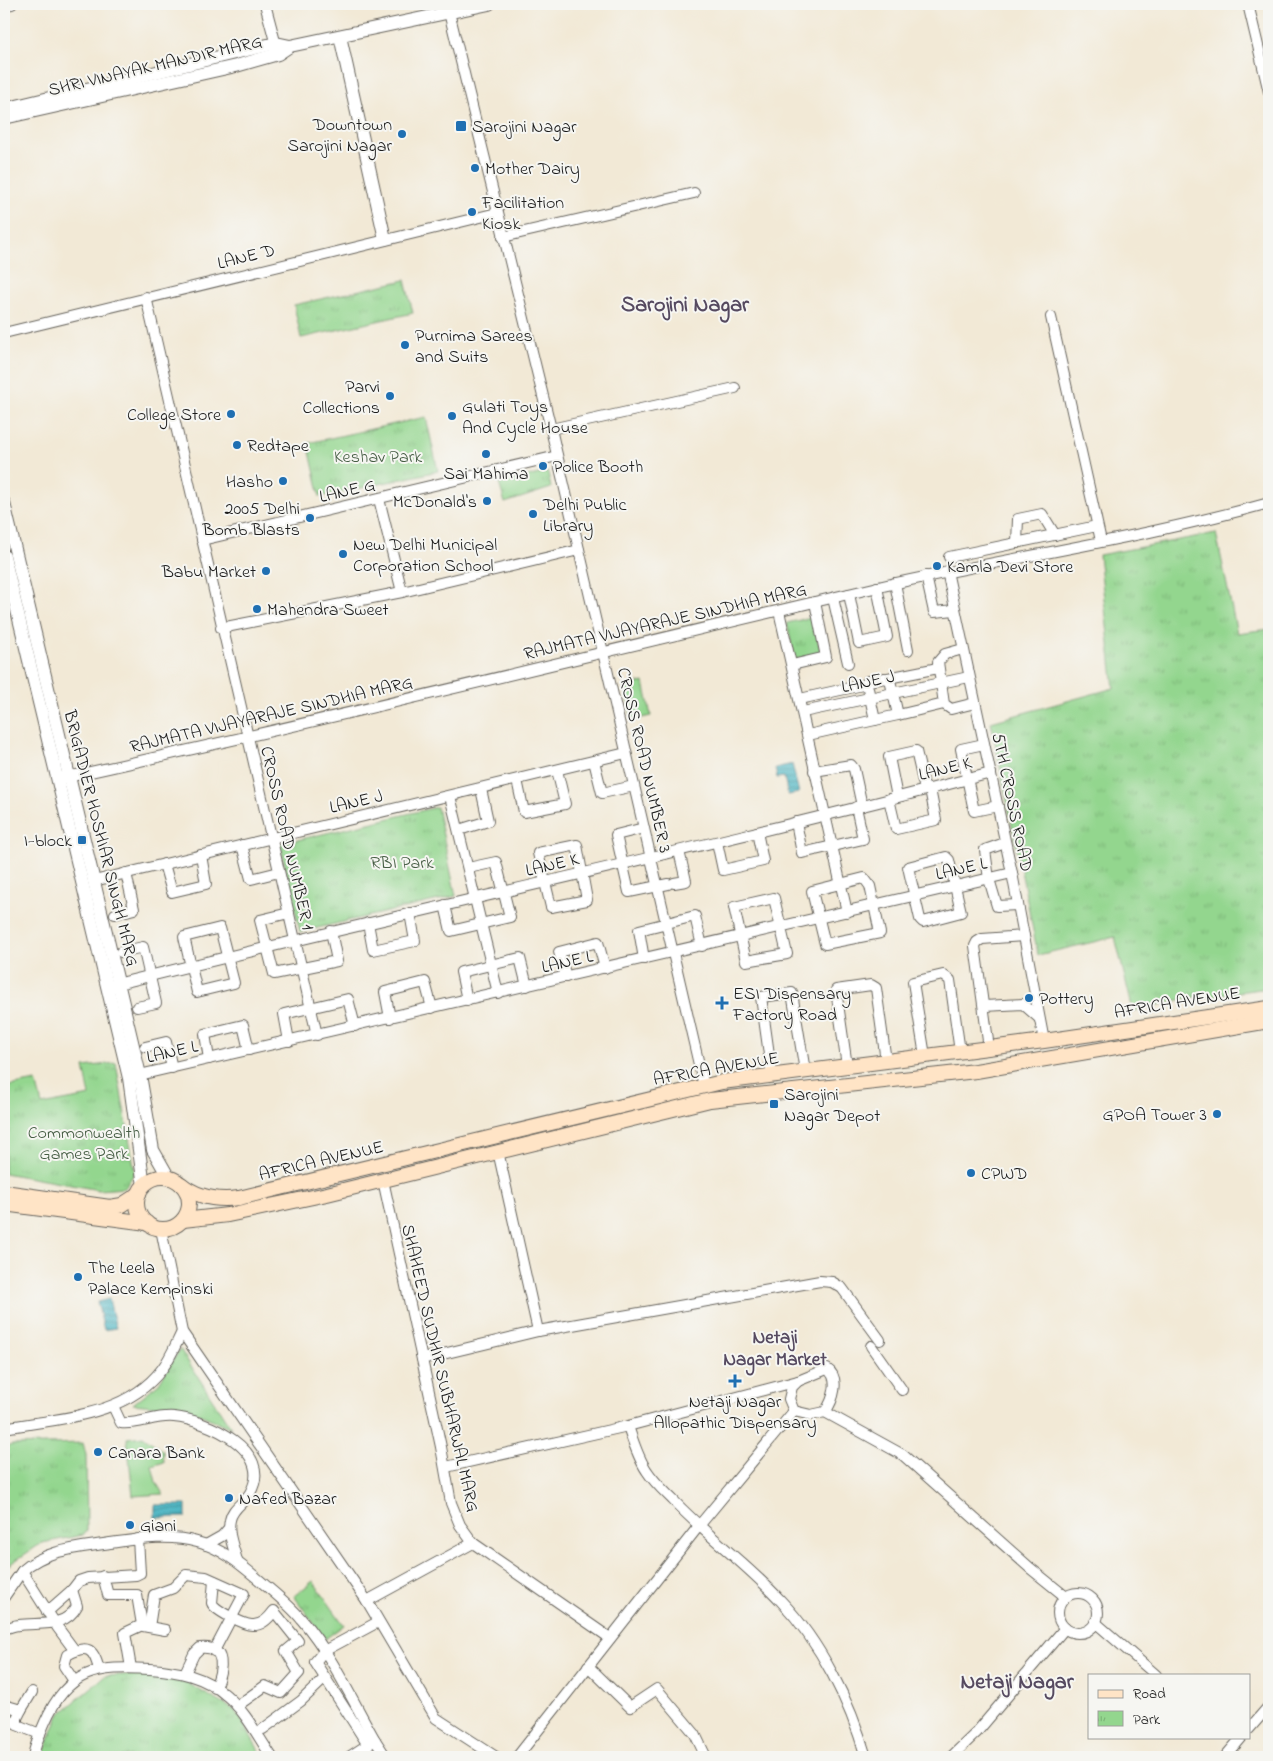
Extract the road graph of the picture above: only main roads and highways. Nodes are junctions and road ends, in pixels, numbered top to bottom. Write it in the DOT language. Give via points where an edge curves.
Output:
graph roads {
  1 [pos="1269,1008"];
  2 [pos="1269,1022"];
  3 [pos="175,1181"];
  4 [pos="142,1190"];
  5 [pos="4,1192"];
  6 [pos="4,1204"];
  7 [pos="183,1220"];
  8 [pos="147,1223"];
  1 -- 3 [label="main road, AFRICA AVENUE" via="704,1086 239,1198 203,1196"];
  2 -- 7 [label="main road, AFRICA AVENUE" via="976,1071 710,1100 383,1180 228,1215"];
  3 -- 4 [label="main road" via="155,1179"];
  3 -- 7 [label="main road" via="189,1198"];
  4 -- 5 [label="main road" via="122,1205 110,1207"];
  4 -- 8 [label="main road" via="139,1210"];
  6 -- 8 [label="main road"];
  7 -- 8 [label="main road" via="160,1229"];
}
